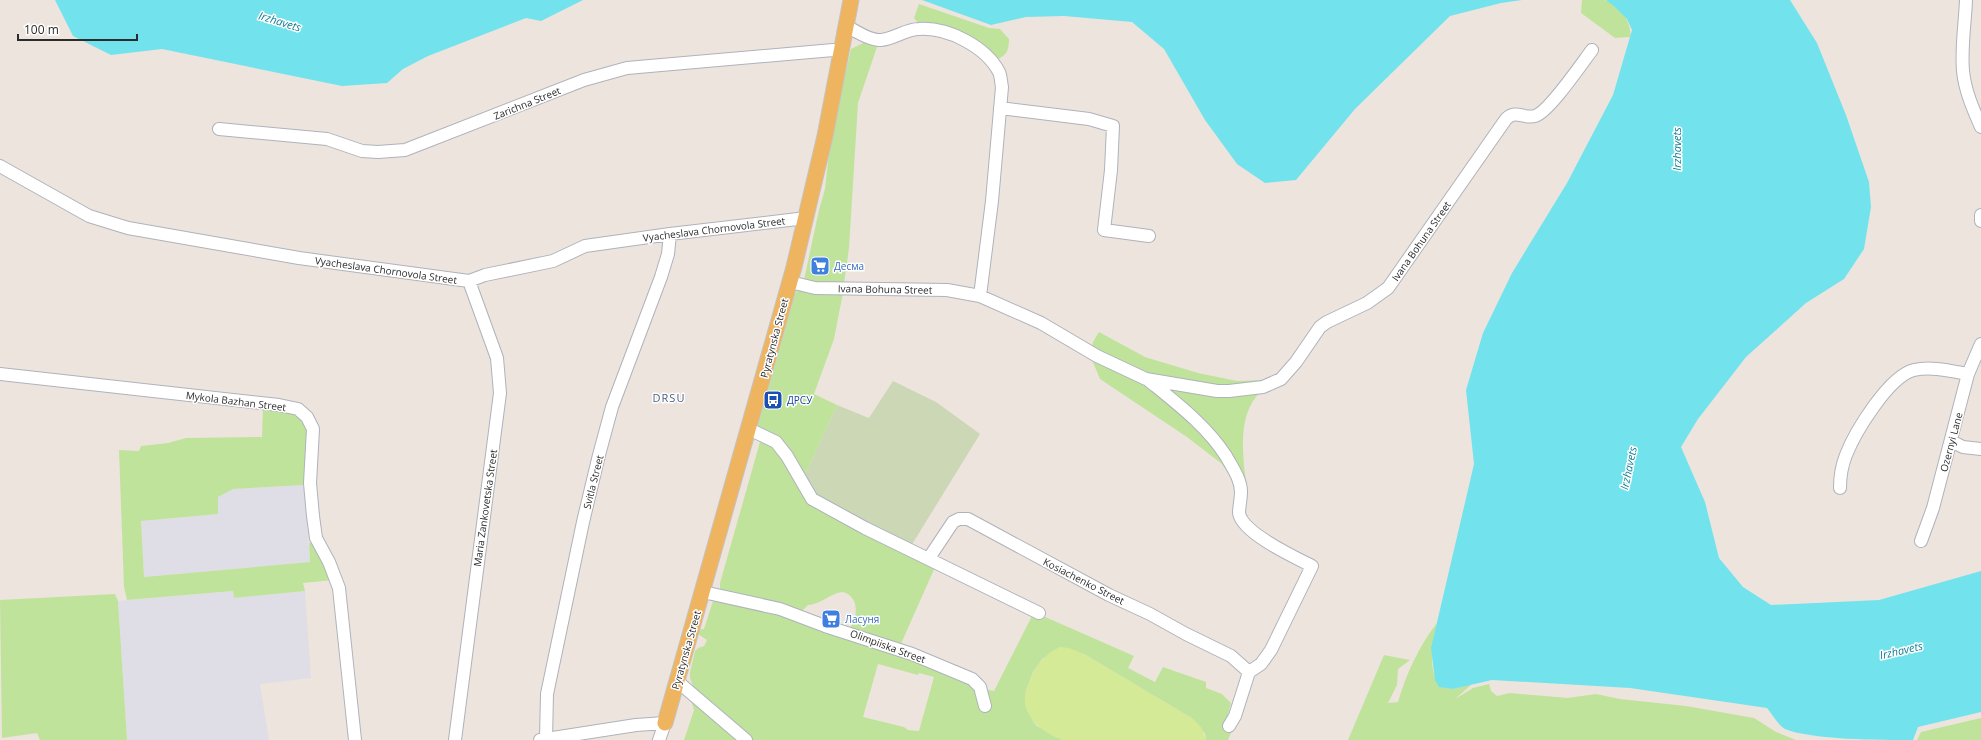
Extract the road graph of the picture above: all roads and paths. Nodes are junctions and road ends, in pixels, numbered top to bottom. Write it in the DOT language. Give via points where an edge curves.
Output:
graph roads {
  1 [pos="851,0"];
  2 [pos="1966,0"];
  3 [pos="845,25"];
  4 [pos="1592,50"];
  5 [pos="841,52"];
  6 [pos="1000,108"];
  7 [pos="1981,127"];
  8 [pos="219,129"];
  9 [pos="0,166"];
  10 [pos="1981,215"];
  11 [pos="806,218"];
  12 [pos="1981,221"];
  13 [pos="670,234"];
  14 [pos="1149,236"];
  15 [pos="469,281"];
  16 [pos="790,282"];
  17 [pos="980,296"];
  18 [pos="1981,344"];
  19 [pos="0,374"];
  20 [pos="1968,374"];
  21 [pos="1146,379"];
  22 [pos="749,429"];
  23 [pos="1951,441"];
  24 [pos="1981,449"];
  25 [pos="1840,488"];
  26 [pos="1921,541"];
  27 [pos="929,558"];
  28 [pos="703,592"];
  29 [pos="1038,612"];
  30 [pos="1249,672"];
  31 [pos="677,681"];
  32 [pos="985,706"];
  33 [pos="665,723"];
  34 [pos="1229,726"];
  35 [pos="355,740"];
  36 [pos="455,740"];
  37 [pos="543,740"];
  38 [pos="659,740"];
  39 [pos="746,740"];
  1 -- 3 [label="main road, Pyratynska Street"];
  2 -- 7 [label="street" via="1963,72 1967,94"];
  3 -- 5 [label="main road, Pyratynska Street"];
  3 -- 6 [label="street" via="880,41 918,28 930,29 965,41 984,54 1000,73"];
  4 -- 21 [label="street, Ivana Bohuna Street" via="1553,102 1540,113 1535,116 1515,113 1506,119 1388,288 1367,303 1320,327 1296,362 1281,378 1263,387 1229,391"];
  5 -- 8 [label="street, Zarichna Street" via="833,50 627,68 584,80 405,150 362,151 327,139"];
  5 -- 11 [label="main road, Pyratynska Street"];
  6 -- 14 [label="street" via="1089,119 1113,126 1104,230"];
  6 -- 17 [label="street"];
  9 -- 15 [label="street, Vyacheslava Chornovola Street" via="89,216 128,228 299,258"];
  10 -- 12 [label="street"];
  11 -- 13 [label="street, Vyacheslava Chornovola Street"];
  11 -- 16 [label="main road, Pyratynska Street"];
  13 -- 15 [label="street, Vyacheslava Chornovola Street" via="585,246 554,261 485,275"];
  13 -- 37 [label="street, Svitla Street" via="668,254 661,277 612,407 599,455 547,694"];
  15 -- 36 [label="street, Maria Zankovetska Street" via="497,358 500,393"];
  16 -- 17 [label="street, Ivana Bohuna Street" via="815,288 947,290"];
  16 -- 22 [label="main road, Pyratynska Street"];
  17 -- 21 [label="street, Ivana Bohuna Street" via="1041,323 1097,356"];
  18 -- 20 [label="street, Ozernyi Lane"];
  19 -- 35 [label="street, Mykola Bazhan Street" via="279,405 298,409 307,417 313,429 310,483 316,538 339,588"];
  20 -- 23 [label="street, Ozernyi Lane"];
  20 -- 25 [label="street" via="1931,369 1912,370 1892,383 1861,425 1846,454 1840,476"];
  21 -- 30 [label="street, Ivana Bohuna Street" via="1184,409 1215,439 1239,481 1239,514 1242,522 1261,538 1312,566 1271,650 1261,664"];
  22 -- 27 [label="street" via="776,442 812,499"];
  22 -- 28 [label="main road, Pyratynska Street"];
  23 -- 24 [label="street" via="1963,447"];
  23 -- 26 [label="street, Ozernyi Lane" via="1933,508"];
  27 -- 29 [label="street"];
  27 -- 30 [label="street, Kosiachenko Street" via="953,522 968,519 1109,595 1231,656"];
  28 -- 31 [label="main road, Pyratynska Street"];
  28 -- 32 [label="street, Olimpiiska Street" via="780,609 912,654 972,679 980,687"];
  30 -- 34 [label="street" via="1235,716"];
  31 -- 33 [label="main road, Pyratynska Street"];
  31 -- 39 [label="street"];
  33 -- 37 [label="street" via="636,725"];
  33 -- 38 [label="street, Pyratynska Street"];
}
